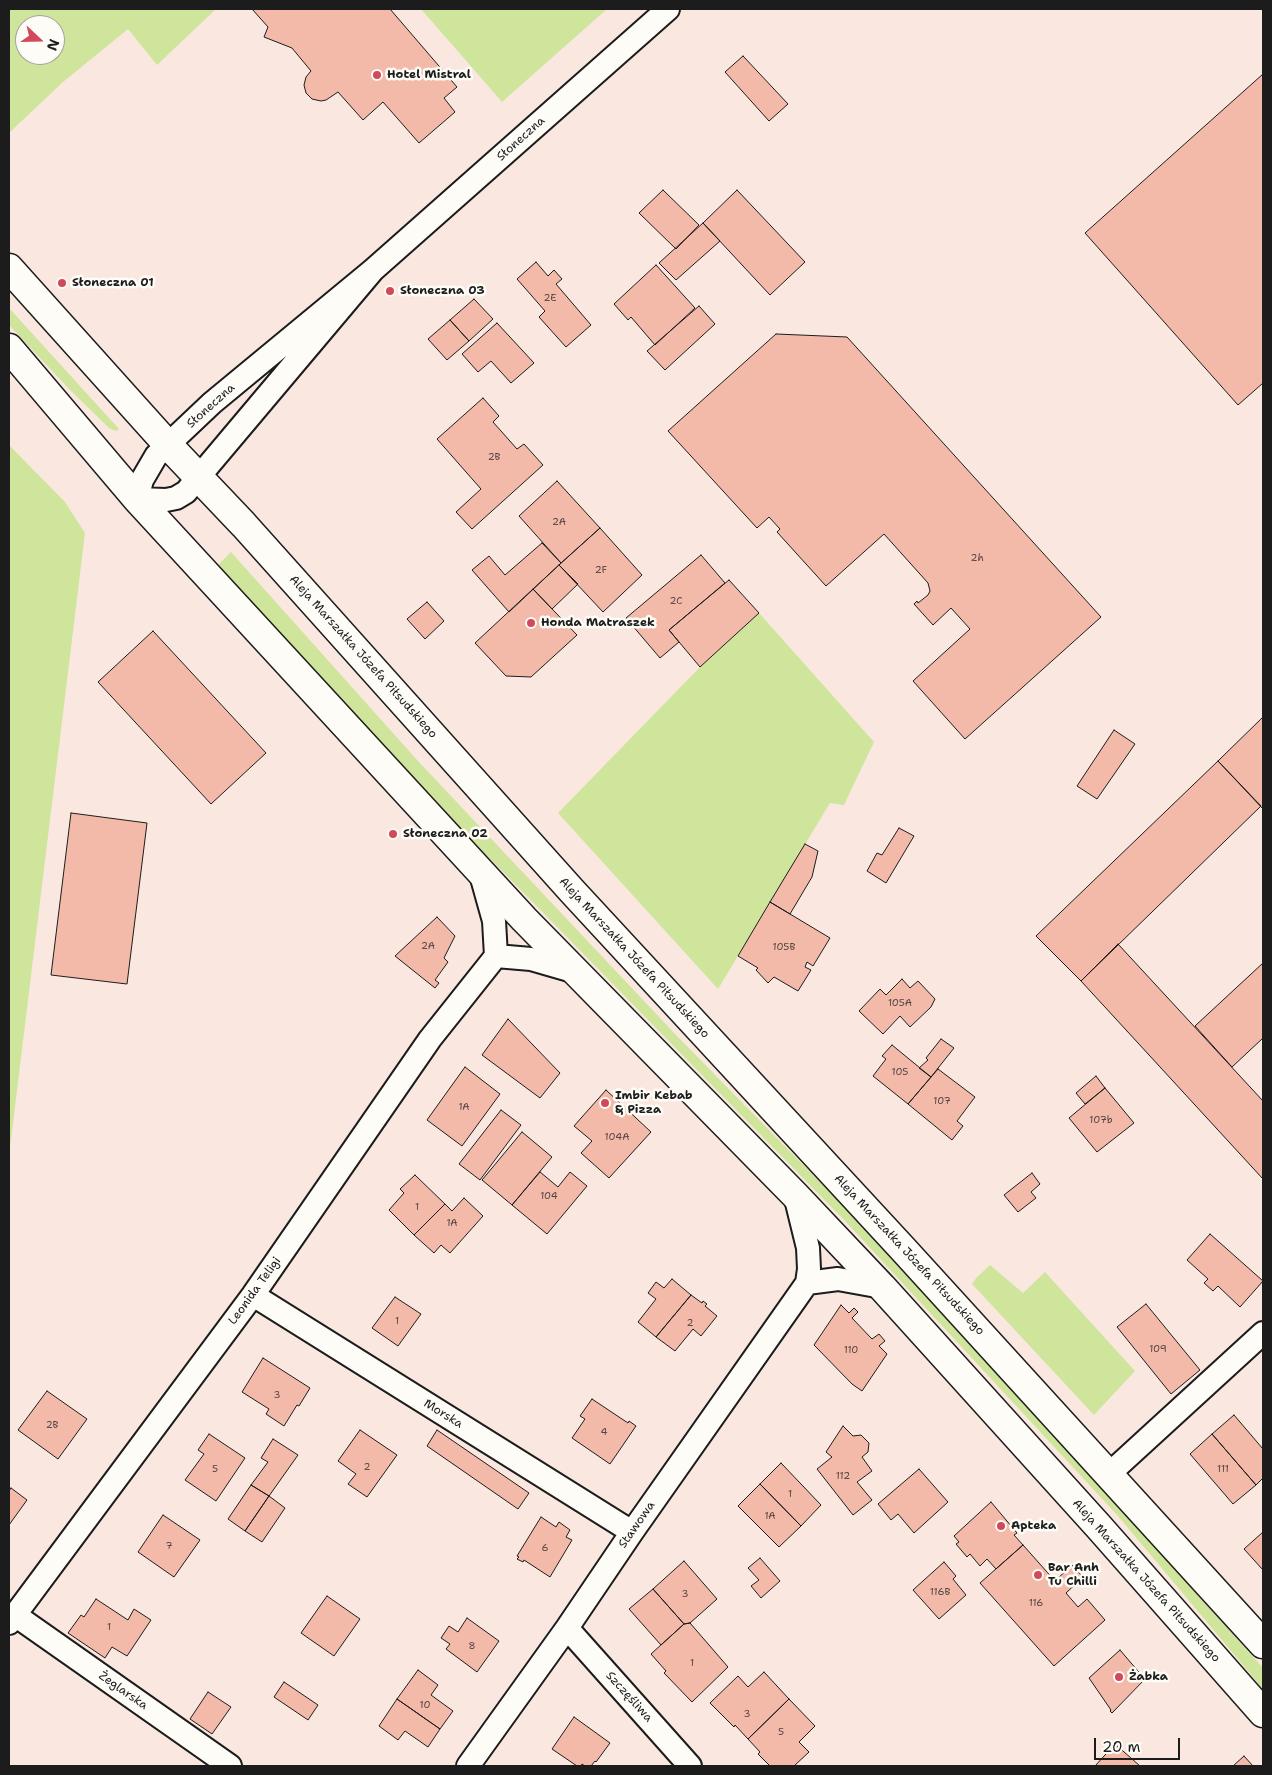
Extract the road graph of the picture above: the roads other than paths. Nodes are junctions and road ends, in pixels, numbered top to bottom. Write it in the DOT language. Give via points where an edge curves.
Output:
graph roads {
  1 [pos="668,9"];
  2 [pos="9,268"];
  3 [pos="373,270"];
  4 [pos="9,348"];
  5 [pos="168,445"];
  6 [pos="199,478"];
  7 [pos="137,500"];
  8 [pos="480,871"];
  9 [pos="496,956"];
  10 [pos="576,972"];
  11 [pos="795,1195"];
  12 [pos="807,1284"];
  13 [pos="882,1287"];
  14 [pos="253,1295"];
  15 [pos="1263,1333"];
  16 [pos="1109,1474"];
  17 [pos="632,1532"];
  18 [pos="12,1619"];
  19 [pos="567,1628"];
  20 [pos="1263,1644"];
  21 [pos="1263,1713"];
  22 [pos="230,1766"];
  23 [pos="468,1766"];
  24 [pos="690,1766"];
  1 -- 3 [label="street, Słoneczna"];
  2 -- 5 [label="main road, Aleja Marszałka Józefa Piłsudskiego"];
  3 -- 5 [label="street, Słoneczna" via="212,403"];
  3 -- 6 [label="street, Słoneczna"];
  4 -- 7 [label="main road, Aleja Marszałka Józefa Piłsudskiego"];
  5 -- 6 [label="main road, Aleja Marszałka Józefa Piłsudskiego"];
  5 -- 7 [label="street, Słoneczna" via="147,470"];
  6 -- 7 [label="street, Słoneczna" via="176,498"];
  6 -- 16 [label="main road, Aleja Marszałka Józefa Piłsudskiego" via="572,891"];
  7 -- 8 [label="main road, Aleja Marszałka Józefa Piłsudskiego"];
  8 -- 9 [label="street" via="494,921"];
  8 -- 10 [label="main road, Aleja Marszałka Józefa Piłsudskiego"];
  9 -- 10 [label="street" via="530,959"];
  9 -- 14 [label="street, Leonida Teligi" via="430,1039"];
  10 -- 11 [label="main road, Aleja Marszałka Józefa Piłsudskiego"];
  11 -- 12 [label="street" via="808,1248"];
  11 -- 13 [label="main road, Aleja Marszałka Józefa Piłsudskiego"];
  12 -- 13 [label="street" via="838,1280"];
  12 -- 17 [label="street, Stawowa"];
  13 -- 21 [label="main road, Aleja Marszałka Józefa Piłsudskiego"];
  14 -- 17 [label="street, Morska"];
  14 -- 18 [label="street, Leonida Teligi"];
  15 -- 16 [label="street"];
  16 -- 20 [label="main road, Aleja Marszałka Józefa Piłsudskiego"];
  17 -- 19 [label="street, Stawowa"];
  18 -- 22 [label="street, Żeglarska"];
  19 -- 23 [label="street, Stawowa"];
  19 -- 24 [label="street, Szczęśliwa"];
}
